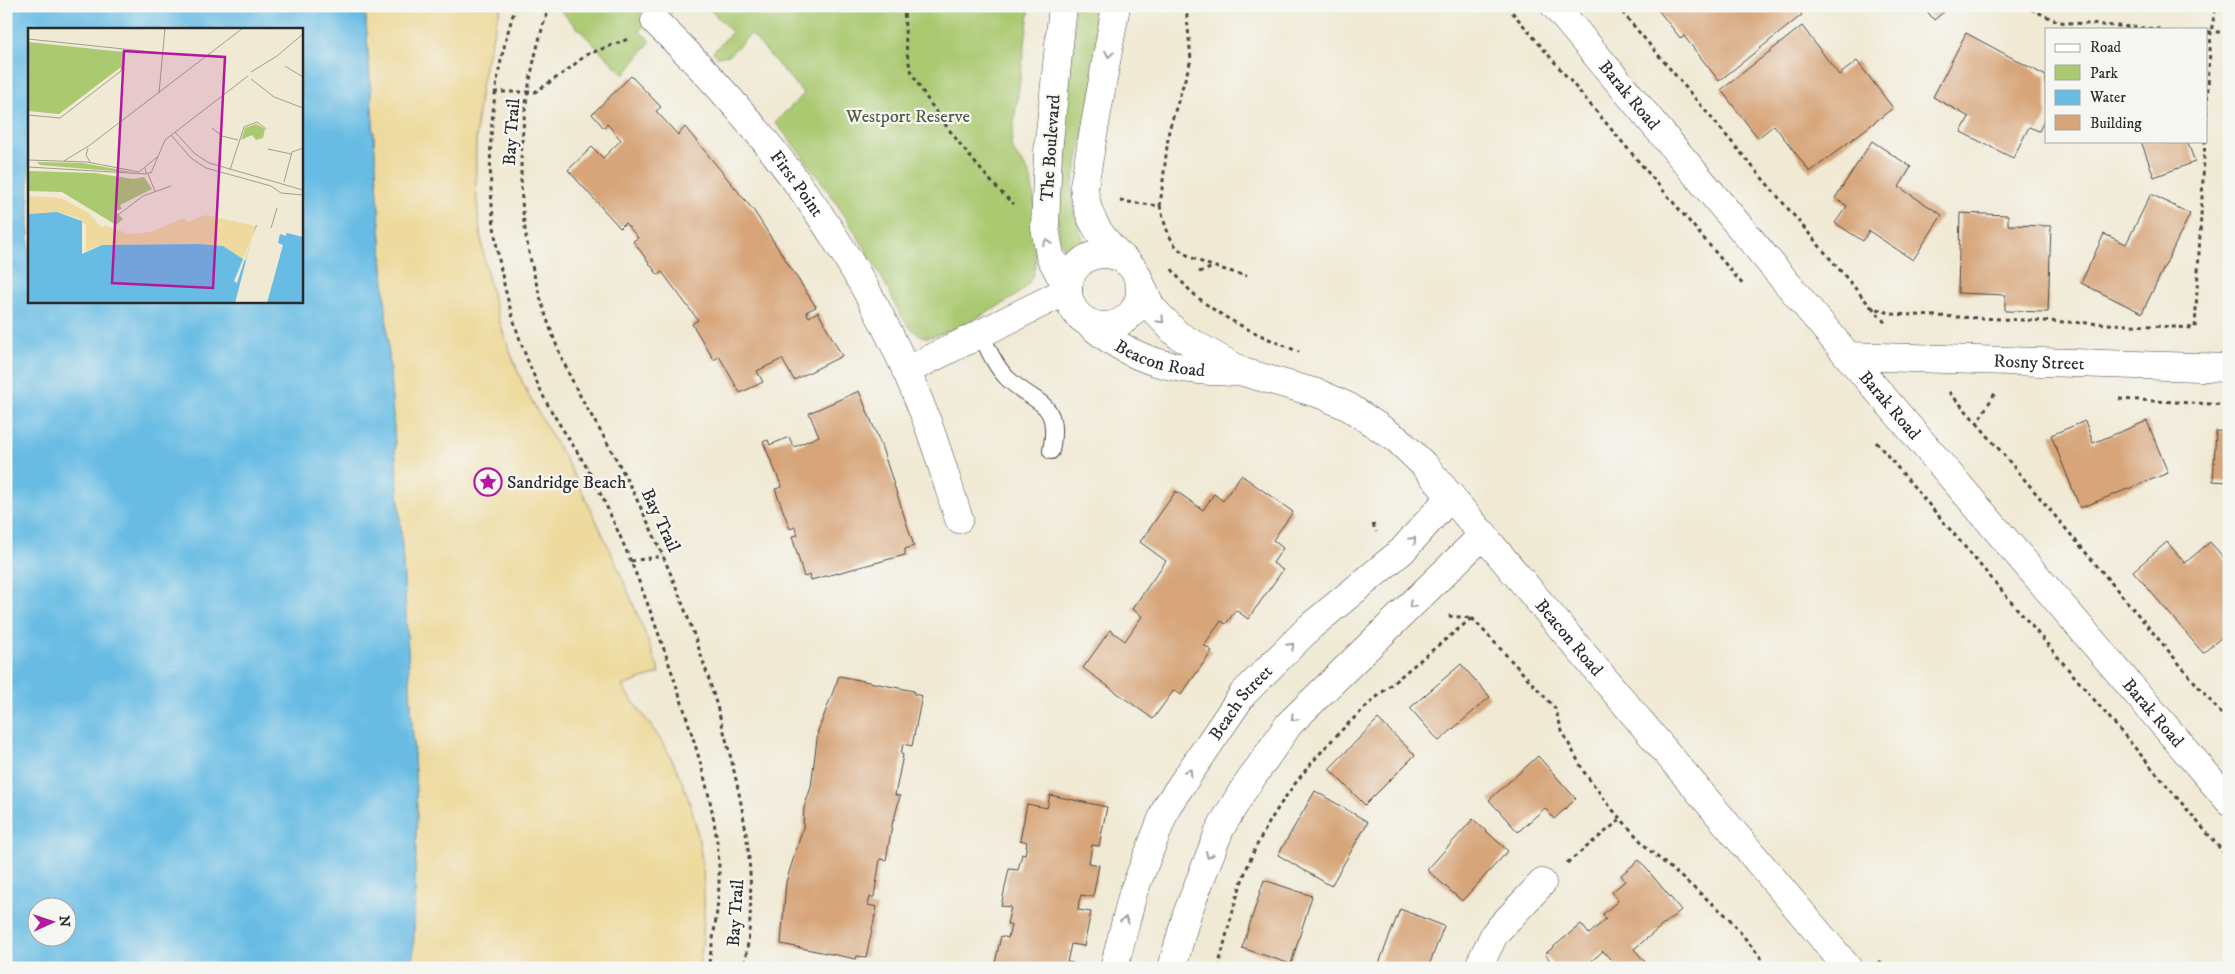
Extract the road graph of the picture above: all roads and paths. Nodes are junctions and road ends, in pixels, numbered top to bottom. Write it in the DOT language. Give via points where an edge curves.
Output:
graph roads {
  1 [pos="516,6"];
  2 [pos="550,6"];
  3 [pos="904,6"];
  4 [pos="1063,6"];
  5 [pos="1116,6"];
  6 [pos="1186,6"];
  7 [pos="1555,6"];
  8 [pos="1617,6"];
  9 [pos="2024,6"];
  10 [pos="2216,6"];
  11 [pos="660,26"];
  12 [pos="2146,28"];
  13 [pos="2211,32"];
  14 [pos="2229,32"];
  15 [pos="2208,87"];
  16 [pos="527,91"];
  17 [pos="494,92"];
  18 [pos="2205,142"];
  19 [pos="1007,198"];
  20 [pos="1160,206"];
  21 [pos="1087,208"];
  22 [pos="1215,266"];
  23 [pos="1132,270"];
  24 [pos="1199,272"];
  25 [pos="1247,276"];
  26 [pos="1068,287"];
  27 [pos="1086,321"];
  28 [pos="981,334"];
  29 [pos="1848,356"];
  30 [pos="2229,368"];
  31 [pos="906,371"];
  32 [pos="1242,372"];
  33 [pos="1977,423"];
  34 [pos="1050,451"];
  35 [pos="1451,496"];
  36 [pos="959,519"];
  37 [pos="1373,524"];
  38 [pos="1484,534"];
  39 [pos="663,556"];
  40 [pos="631,561"];
  41 [pos="1391,561"];
  42 [pos="1422,596"];
  43 [pos="1472,618"];
  44 [pos="2229,723"];
  45 [pos="2229,801"];
  46 [pos="1621,819"];
  47 [pos="1542,883"];
  48 [pos="708,968"];
  49 [pos="744,968"];
  50 [pos="1114,968"];
  51 [pos="1172,968"];
  52 [pos="1218,968"];
  53 [pos="1478,968"];
  54 [pos="1769,968"];
  55 [pos="1848,968"];
  1 -- 17 [label="path"];
  2 -- 16 [label="path, Bay Trail"];
  3 -- 19 [label="path" via="910,68 919,86"];
  26 -- 4 [label="street, The Boulevard, one-way" via="1050,256 1045,228 1048,152"];
  5 -- 21 [label="street, The Boulevard, one-way" via="1087,165 1084,186"];
  6 -- 20 [label="path" via="1192,60 1169,130"];
  7 -- 29 [label="street, Barak Road"];
  8 -- 18 [label="path" via="1871,307 1893,314 2195,328"];
  9 -- 12 [label="path" via="2059,22"];
  10 -- 13 [label="path"];
  11 -- 16 [label="path" via="586,55 535,92"];
  11 -- 31 [label="street, First Point" via="751,123 821,214 850,259"];
  13 -- 14 [label="path"];
  13 -- 15 [label="path"];
  16 -- 17 [label="path"];
  16 -- 39 [label="path, Bay Trail" via="521,155 524,221 541,300 569,373 624,473"];
  17 -- 40 [label="path" via="490,149 492,197 503,281 516,326 539,388 594,481"];
  20 -- 21 [label="path" via="1105,199"];
  20 -- 22 [label="path" via="1166,230 1180,251"];
  21 -- 23 [label="street, The Boulevard" via="1098,233"];
  22 -- 24 [label="path"];
  22 -- 25 [label="path"];
  23 -- 26 [label="street" via="1110,254 1091,256 1076,268"];
  23 -- 27 [label="street" via="1140,297 1131,314 1105,326"];
  23 -- 32 [label="street, Beacon Road, one-way" via="1146,300 1162,321 1178,335"];
  26 -- 27 [label="street" via="1073,308"];
  26 -- 28 [label="street"];
  27 -- 32 [label="street, Beacon Road" via="1115,345 1140,358 1178,367"];
  28 -- 31 [label="street"];
  28 -- 34 [label="lane" via="1004,374 1040,401 1050,413 1054,429"];
  29 -- 30 [label="street, Rosny Street"];
  29 -- 45 [label="street, Barak Road"];
  31 -- 36 [label="street, First Point" via="923,411"];
  32 -- 35 [label="street, Beacon Road" via="1320,394 1349,407 1398,440"];
  33 -- 44 [label="path"];
  35 -- 38 [label="street, Beacon Road"];
  41 -- 35 [label="street, Beach Street, one-way" via="1418,536"];
  37 -- 41 [label="path" via="1381,549"];
  38 -- 42 [label="street"];
  38 -- 55 [label="street, Beacon Road"];
  39 -- 40 [label="path"];
  39 -- 49 [label="path, Bay Trail" via="708,675 744,816 752,882 750,931"];
  40 -- 48 [label="path" via="658,629 710,801 719,866 718,918"];
  50 -- 41 [label="street, Beach Street, one-way" via="1133,892 1151,844 1168,806 1212,738 1243,694 1297,640"];
  42 -- 43 [label="path" via="1434,610 1448,616"];
  42 -- 51 [label="street, one-way" via="1289,724 1242,792 1220,829 1202,872"];
  43 -- 46 [label="path" via="1555,708 1562,731 1584,772"];
  43 -- 52 [label="path" via="1363,707 1301,774 1257,845 1236,901"];
  46 -- 47 [label="path"];
  46 -- 54 [label="path" via="1648,849 1728,917"];
  47 -- 53 [label="street" via="1495,933"];
}
